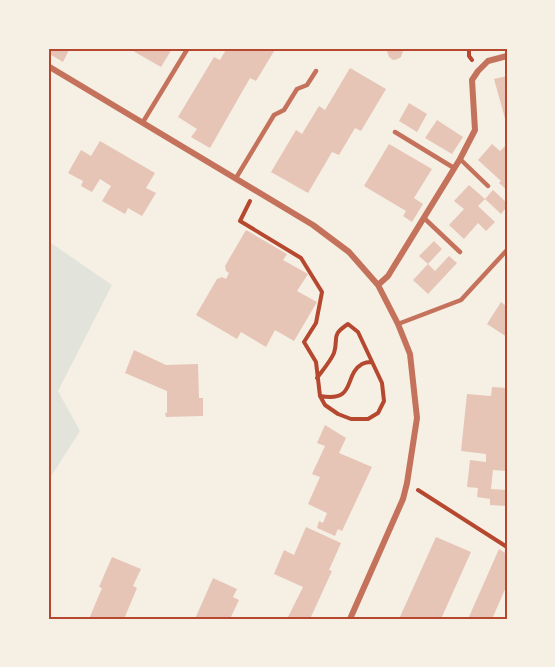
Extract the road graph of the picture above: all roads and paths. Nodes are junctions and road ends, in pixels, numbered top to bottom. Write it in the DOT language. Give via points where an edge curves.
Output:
graph roads {
  1 [pos="188,48"];
  2 [pos="507,56"];
  3 [pos="48,66"];
  4 [pos="316,71"];
  5 [pos="143,122"];
  6 [pos="395,132"];
  7 [pos="460,159"];
  8 [pos="454,168"];
  9 [pos="236,178"];
  10 [pos="488,186"];
  11 [pos="256,190"];
  12 [pos="424,218"];
  13 [pos="507,250"];
  14 [pos="460,252"];
  15 [pos="378,285"];
  16 [pos="398,324"];
  17 [pos="371,362"];
  18 [pos="317,378"];
  19 [pos="320,396"];
  20 [pos="407,483"];
  21 [pos="507,547"];
  22 [pos="350,619"];
  1 -- 5 [label="lane"];
  2 -- 7 [label="street" via="488,61 472,81 475,130"];
  3 -- 5 [label="street"];
  4 -- 9 [label="lane" via="307,84 297,89 284,110 274,115"];
  5 -- 9 [label="street"];
  6 -- 8 [label="lane"];
  7 -- 8 [label="street"];
  7 -- 10 [label="lane"];
  8 -- 12 [label="street"];
  9 -- 11 [label="street"];
  11 -- 15 [label="street" via="349,252"];
  11 -- 18 [label="path" via="240,221 301,258 322,292 316,323 304,342 316,362"];
  12 -- 14 [label="lane"];
  12 -- 15 [label="street" via="388,276"];
  13 -- 16 [label="lane" via="461,300"];
  15 -- 16 [label="street"];
  16 -- 20 [label="street" via="410,354 417,418"];
  17 -- 18 [label="path" via="358,332 348,324 338,331 334,353"];
  17 -- 19 [label="path" via="362,363 342,395"];
  17 -- 19 [label="path" via="382,383 384,401 378,413 368,419 351,419 325,405"];
  18 -- 19 [label="path"];
  20 -- 21 [label="path"];
  20 -- 22 [label="street"];
}
